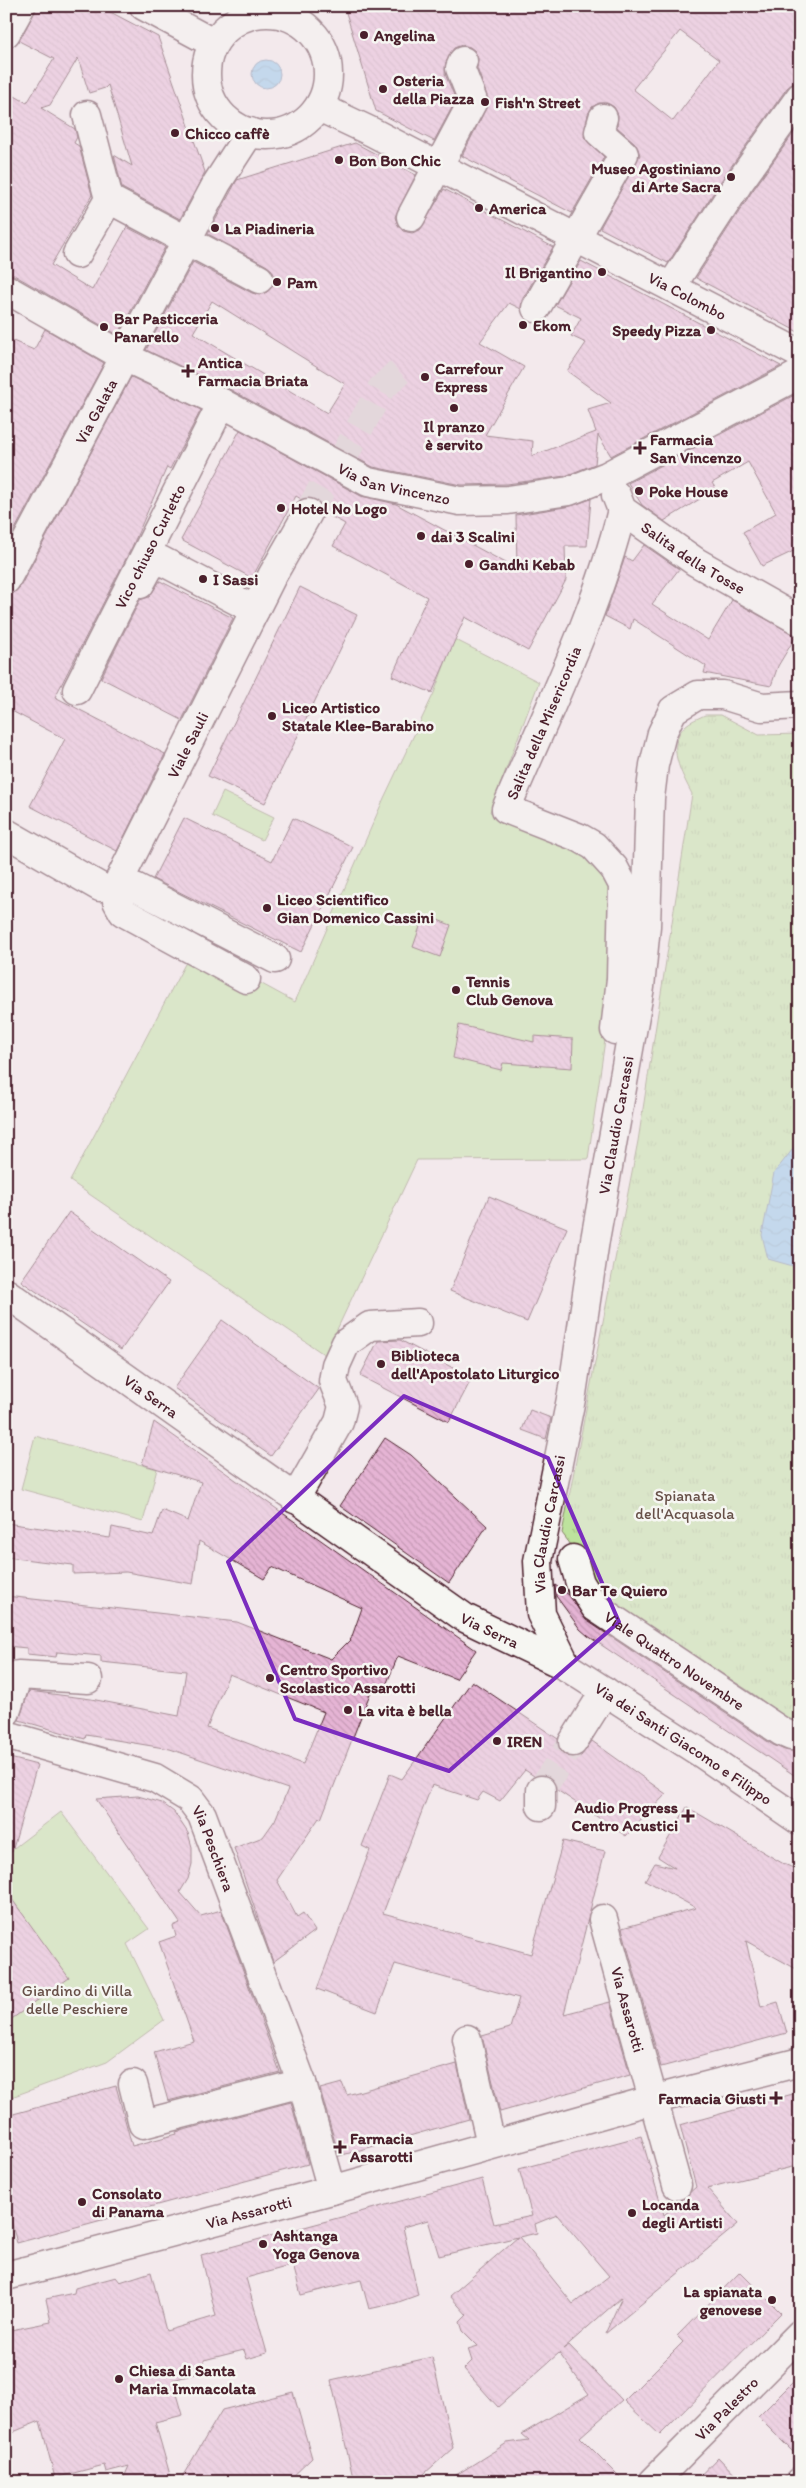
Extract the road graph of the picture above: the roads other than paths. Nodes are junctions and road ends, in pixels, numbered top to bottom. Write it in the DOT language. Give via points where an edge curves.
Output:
graph roads {
  1 [pos="21,6"];
  2 [pos="144,6"];
  3 [pos="303,14"];
  4 [pos="6,32"];
  5 [pos="212,43"];
  6 [pos="463,61"];
  7 [pos="800,97"];
  8 [pos="319,107"];
  9 [pos="87,115"];
  10 [pos="604,118"];
  11 [pos="250,132"];
  12 [pos="442,159"];
  13 [pos="109,199"];
  14 [pos="411,216"];
  15 [pos="574,237"];
  16 [pos="187,242"];
  17 [pos="77,254"];
  18 [pos="259,279"];
  19 [pos="671,287"];
  20 [pos="6,289"];
  21 [pos="536,308"];
  22 [pos="800,354"];
  23 [pos="125,357"];
  24 [pos="800,374"];
  25 [pos="222,403"];
  26 [pos="607,476"];
  27 [pos="622,510"];
  28 [pos="308,513"];
  29 [pos="272,576"];
  30 [pos="6,580"];
  31 [pos="255,610"];
  32 [pos="800,621"];
  33 [pos="104,634"];
  34 [pos="249,665"];
  35 [pos="78,690"];
  36 [pos="800,705"];
  37 [pos="6,833"];
  38 [pos="115,889"];
  39 [pos="275,959"];
  40 [pos="246,979"];
  41 [pos="613,1084"];
  42 [pos="6,1292"];
  43 [pos="418,1323"];
  44 [pos="295,1499"];
  45 [pos="573,1559"];
  46 [pos="567,1667"];
  47 [pos="88,1679"];
  48 [pos="605,1691"];
  49 [pos="6,1712"];
  50 [pos="6,1735"];
  51 [pos="800,1736"];
  52 [pos="573,1742"];
  53 [pos="800,1820"];
  54 [pos="603,1919"];
  55 [pos="467,2039"];
  56 [pos="800,2057"];
  57 [pos="800,2062"];
  58 [pos="302,2083"];
  59 [pos="133,2084"];
  60 [pos="652,2100"];
  61 [pos="492,2144"];
  62 [pos="677,2185"];
  63 [pos="332,2190"];
  64 [pos="6,2276"];
  65 [pos="800,2334"];
  66 [pos="654,2482"];
  1 -- 4 [label="street"];
  2 -- 5 [label="street"];
  3 -- 5 [label="street" via="253,16 228,25"];
  3 -- 8 [label="street" via="325,54 326,90"];
  5 -- 11 [label="street" via="207,72 211,98 234,125"];
  6 -- 12 [label="street" via="460,68 473,101"];
  7 -- 19 [label="street"];
  8 -- 11 [label="street" via="306,122 289,132 270,135"];
  8 -- 12 [label="street, Via Colombo"];
  9 -- 13 [label="street"];
  10 -- 15 [label="street" via="599,132 624,154"];
  11 -- 16 [label="street, Via Galata" via="217,183"];
  12 -- 14 [label="street"];
  12 -- 15 [label="street, Via Colombo"];
  13 -- 16 [label="street"];
  13 -- 17 [label="street"];
  15 -- 19 [label="street, Via Colombo"];
  15 -- 21 [label="street"];
  16 -- 18 [label="street"];
  16 -- 23 [label="street, Via Galata"];
  19 -- 22 [label="street, Via Colombo"];
  20 -- 23 [label="street, Via San Vincenzo"];
  23 -- 25 [label="street, Via San Vincenzo"];
  23 -- 30 [label="street, Via Galata"];
  24 -- 26 [label="street, Via San Vincenzo"];
  25 -- 26 [label="street, Via San Vincenzo" via="332,468 368,482 460,501 508,500 569,491"];
  25 -- 33 [label="street, Vico chiuso Curletto"];
  26 -- 27 [label="street"];
  27 -- 32 [label="street, Salita della Tosse" via="696,562"];
  27 -- 41 [label="street, Salita della Misericordia" via="591,609 506,809 594,846 614,868 623,885 621,979 612,1054"];
  28 -- 29 [label="street, Viale Sauli"];
  29 -- 31 [label="street, Viale Sauli"];
  29 -- 34 [label="street" via="270,600"];
  31 -- 33 [label="street" via="156,560 111,637"];
  31 -- 38 [label="street, Viale Sauli"];
  33 -- 35 [label="street, Vico chiuso Curletto"];
  36 -- 46 [label="street, Via Claudio Carcassi" via="762,707 723,695 698,695 674,710 662,733 654,765 640,987 595,1240 572,1394 538,1561 541,1614"];
  37 -- 38 [label="street"];
  38 -- 39 [label="street" via="135,887"];
  38 -- 40 [label="street" via="123,912"];
  42 -- 44 [label="street, Via Serra"];
  43 -- 44 [label="street" via="370,1326 346,1343 333,1381 342,1406 339,1422"];
  44 -- 46 [label="street, Via Serra" via="465,1618"];
  45 -- 51 [label="street, Viale Quattro Novembre" via="580,1583 595,1607 782,1732"];
  46 -- 48 [label="street, Via dei Santi Giacomo e Filippo"];
  47 -- 49 [label="street" via="18,1675"];
  48 -- 52 [label="street"];
  48 -- 53 [label="street, Via dei Santi Giacomo e Filippo"];
  50 -- 58 [label="street, Via Peschiera" via="154,1778 190,1799 210,1832"];
  54 -- 60 [label="street, Via Assarotti"];
  55 -- 61 [label="street"];
  56 -- 60 [label="street, Via Assarotti" via="681,2088"];
  57 -- 60 [label="street, Via Assarotti"];
  58 -- 59 [label="street" via="143,2124"];
  58 -- 63 [label="street, Via Peschiera"];
  60 -- 61 [label="street, Via Assarotti"];
  60 -- 62 [label="street, Via Assarotti"];
  61 -- 63 [label="street, Via Assarotti"];
  63 -- 64 [label="street, Via Assarotti"];
  65 -- 66 [label="street, Via Palestro"];
}
